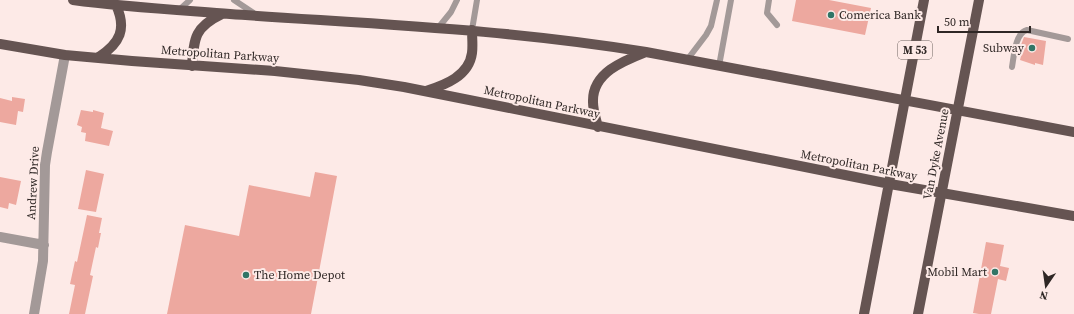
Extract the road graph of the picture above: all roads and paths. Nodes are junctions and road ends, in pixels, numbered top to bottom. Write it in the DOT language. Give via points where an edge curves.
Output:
graph roads {
  1 [pos="73,0"];
  2 [pos="190,0"];
  3 [pos="234,0"];
  4 [pos="457,0"];
  5 [pos="477,0"];
  6 [pos="717,0"];
  7 [pos="731,0"];
  8 [pos="769,0"];
  9 [pos="924,0"];
  10 [pos="979,0"];
  11 [pos="116,5"];
  12 [pos="178,11"];
  13 [pos="222,14"];
  14 [pos="258,16"];
  15 [pos="777,25"];
  16 [pos="438,28"];
  17 [pos="472,30"];
  18 [pos="1068,39"];
  19 [pos="0,44"];
  20 [pos="646,52"];
  21 [pos="65,54"];
  22 [pos="99,57"];
  23 [pos="687,60"];
  24 [pos="192,66"];
  25 [pos="719,66"];
  26 [pos="1012,67"];
  27 [pos="426,91"];
  28 [pos="905,101"];
  29 [pos="958,111"];
  30 [pos="598,127"];
  31 [pos="1074,132"];
  32 [pos="890,184"];
  33 [pos="941,193"];
  34 [pos="1074,216"];
  35 [pos="0,237"];
  36 [pos="44,245"];
  37 [pos="34,314"];
  38 [pos="864,314"];
  39 [pos="918,314"];
  1 -- 11 [label="main road"];
  2 -- 12 [label="lane"];
  3 -- 14 [label="lane"];
  4 -- 16 [label="lane"];
  5 -- 17 [label="lane"];
  6 -- 23 [label="lane" via="711,26"];
  7 -- 25 [label="lane"];
  8 -- 15 [label="lane" via="767,12"];
  9 -- 28 [label="main road, M 53"];
  10 -- 29 [label="main road, Van Dyke Avenue"];
  11 -- 12 [label="main road"];
  11 -- 22 [label="main road" via="121,15 121,32 111,49"];
  12 -- 13 [label="main road"];
  13 -- 14 [label="main road"];
  13 -- 24 [label="main road" via="210,20 197,34"];
  14 -- 16 [label="main road"];
  16 -- 17 [label="main road"];
  17 -- 20 [label="main road"];
  17 -- 27 [label="main road" via="472,54 469,64 453,80"];
  18 -- 26 [label="lane" via="1024,31 1018,37"];
  19 -- 21 [label="main road, Metropolitan Parkway"];
  20 -- 23 [label="main road"];
  20 -- 30 [label="main road" via="624,60 600,79 594,90 593,100"];
  21 -- 22 [label="main road, Metropolitan Parkway"];
  21 -- 36 [label="street, Andrew Drive" via="45,165"];
  22 -- 24 [label="main road, Metropolitan Parkway"];
  23 -- 25 [label="main road"];
  24 -- 27 [label="main road, Metropolitan Parkway" via="309,74"];
  25 -- 28 [label="main road"];
  27 -- 30 [label="main road, Metropolitan Parkway"];
  28 -- 29 [label="main road"];
  28 -- 32 [label="main road, M 53"];
  29 -- 31 [label="main road"];
  29 -- 33 [label="main road, Van Dyke Avenue"];
  30 -- 32 [label="main road, Metropolitan Parkway"];
  32 -- 33 [label="main road, Metropolitan Parkway"];
  32 -- 38 [label="main road, M 53"];
  33 -- 34 [label="main road, Metropolitan Parkway"];
  33 -- 39 [label="main road, Van Dyke Avenue"];
  35 -- 36 [label="street"];
  36 -- 37 [label="street, Andrew Drive"];
}
